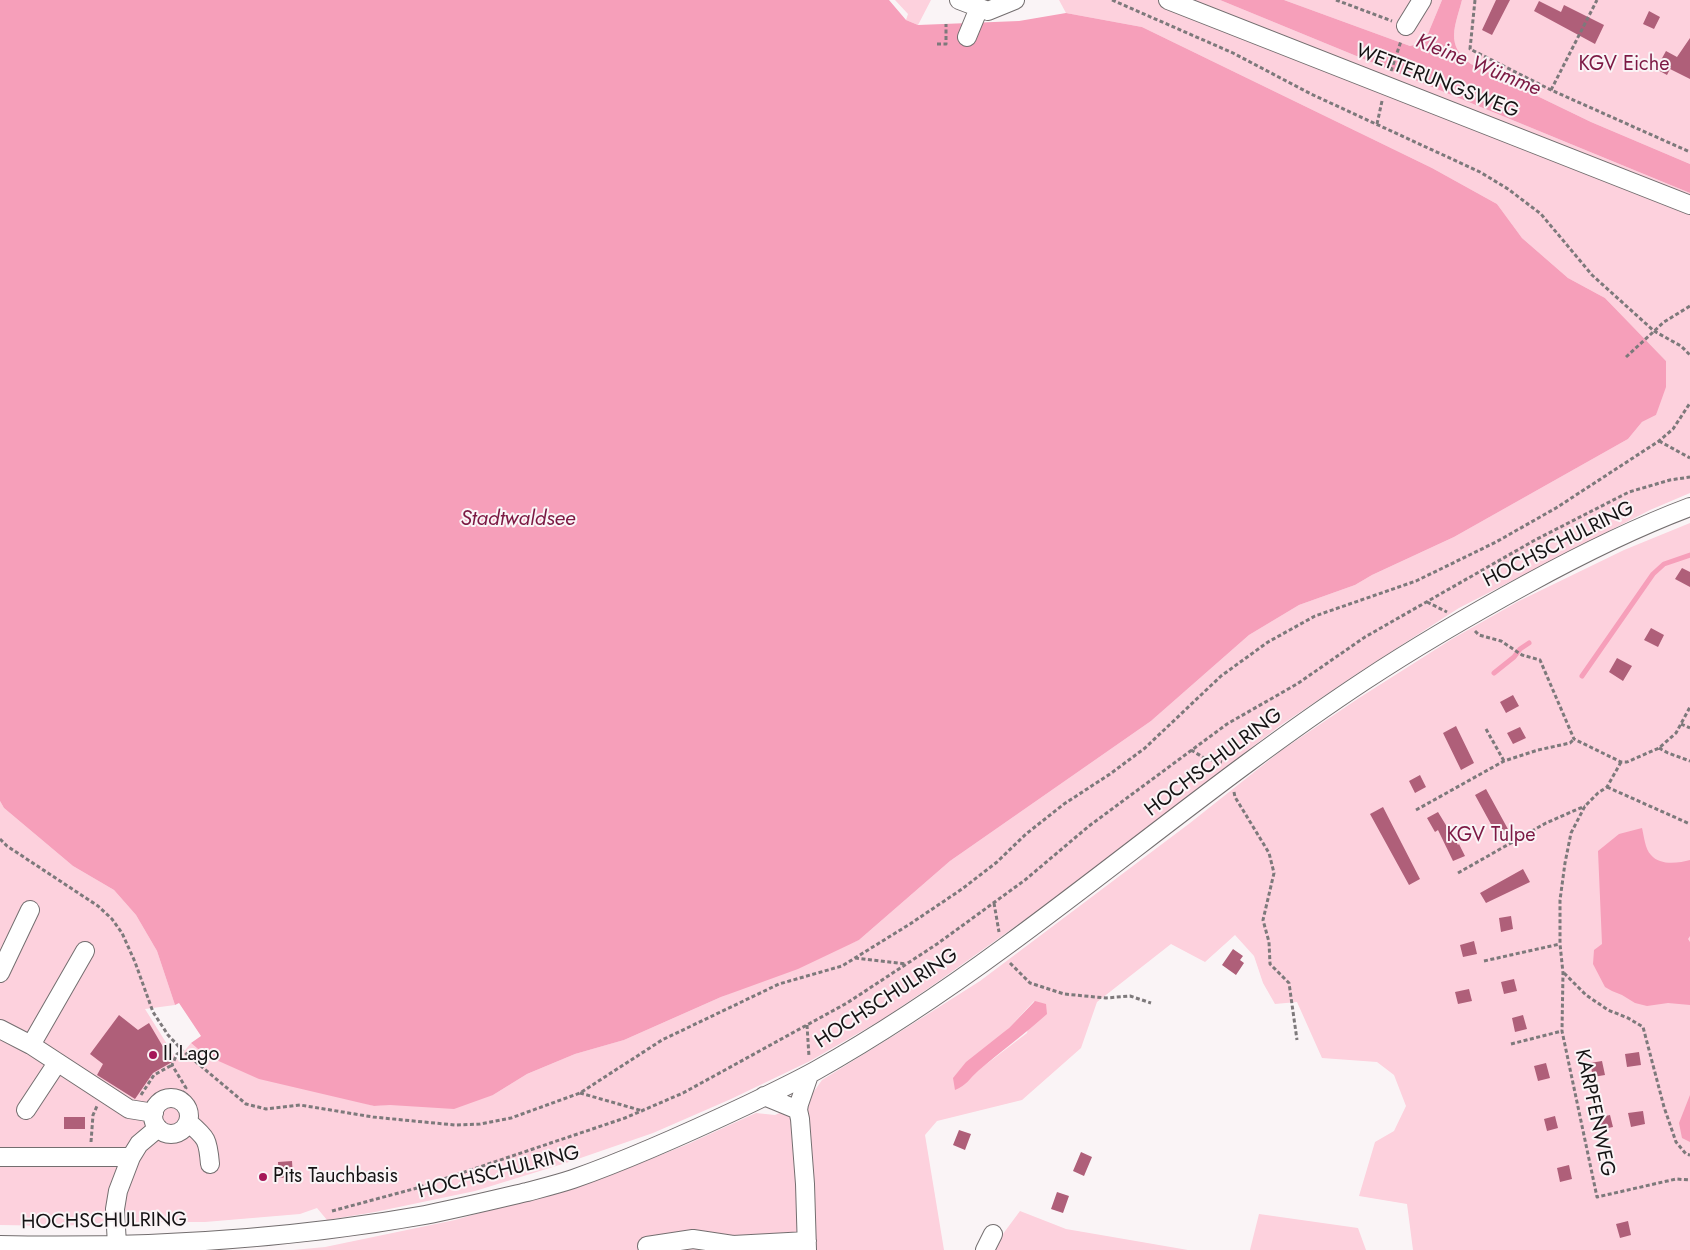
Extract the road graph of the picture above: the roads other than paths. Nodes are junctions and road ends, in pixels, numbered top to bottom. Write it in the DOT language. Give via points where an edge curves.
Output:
graph roads {
  1 [pos="959,0"];
  2 [pos="1016,0"];
  3 [pos="1168,0"];
  4 [pos="1422,0"];
  5 [pos="979,8"];
  6 [pos="1404,32"];
  7 [pos="967,37"];
  8 [pos="1690,205"];
  9 [pos="1690,507"];
  10 [pos="30,910"];
  11 [pos="85,951"];
  12 [pos="0,973"];
  13 [pos="1,1031"];
  14 [pos="31,1045"];
  15 [pos="57,1062"];
  16 [pos="809,1074"];
  17 [pos="764,1096"];
  18 [pos="26,1110"];
  19 [pos="798,1110"];
  20 [pos="156,1121"];
  21 [pos="188,1122"];
  22 [pos="0,1157"];
  23 [pos="130,1157"];
  24 [pos="210,1164"];
  25 [pos="993,1234"];
  26 [pos="0,1245"];
  27 [pos="117,1245"];
  28 [pos="647,1246"];
  29 [pos="807,1246"];
  30 [pos="984,1250"];
  1 -- 5 [label="street"];
  2 -- 5 [label="street" via="988,11"];
  3 -- 8 [label="street, WETTERUNGSWEG" via="1388,78"];
  4 -- 6 [label="street"];
  5 -- 7 [label="street"];
  9 -- 16 [label="street, HOCHSCHULRING" via="1654,520 1572,560 1461,620 1364,681 1231,775 1002,949 902,1018"];
  10 -- 12 [label="street"];
  11 -- 14 [label="street"];
  13 -- 14 [label="street"];
  14 -- 15 [label="street"];
  15 -- 18 [label="street"];
  15 -- 20 [label="street" via="129,1109"];
  16 -- 17 [label="street, HOCHSCHULRING"];
  16 -- 19 [label="street"];
  17 -- 19 [label="street"];
  17 -- 27 [label="street, HOCHSCHULRING" via="674,1140 569,1181 468,1207 281,1236"];
  19 -- 29 [label="street" via="806,1184"];
  20 -- 21 [label="street" via="165,1133 172,1134 179,1132"];
  20 -- 21 [label="street" via="160,1102 173,1098 185,1104"];
  20 -- 23 [label="street"];
  21 -- 24 [label="street" via="207,1142"];
  22 -- 23 [label="street"];
  23 -- 27 [label="street" via="115,1209"];
  25 -- 30 [label="street"];
  26 -- 27 [label="street, HOCHSCHULRING"];
  28 -- 29 [label="street" via="693,1239 733,1245"];
}
